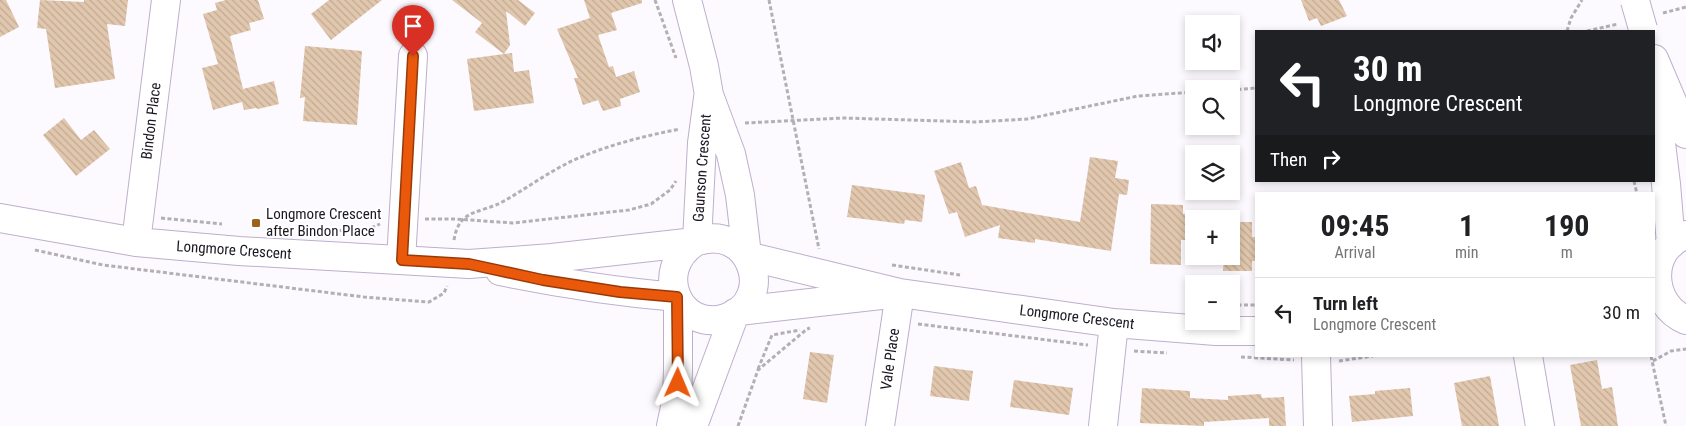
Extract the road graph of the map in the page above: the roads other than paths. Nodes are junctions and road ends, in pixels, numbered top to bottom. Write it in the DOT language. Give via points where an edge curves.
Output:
graph roads {
  1 [pos="166,0"];
  2 [pos="687,0"];
  3 [pos="1635,1"];
  4 [pos="1644,30"];
  5 [pos="413,56"];
  6 [pos="1655,61"];
  7 [pos="1655,94"];
  8 [pos="709,95"];
  9 [pos="1686,134"];
  10 [pos="0,218"];
  11 [pos="136,242"];
  12 [pos="696,242"];
  13 [pos="1668,250"];
  14 [pos="747,255"];
  15 [pos="402,260"];
  16 [pos="460,264"];
  17 [pos="900,293"];
  18 [pos="677,298"];
  19 [pos="737,312"];
  20 [pos="1675,319"];
  21 [pos="1255,331"];
  22 [pos="1113,336"];
  23 [pos="1528,357"];
  24 [pos="1326,360"];
  25 [pos="671,426"];
  26 [pos="693,426"];
  27 [pos="880,426"];
  28 [pos="1103,426"];
  29 [pos="1318,426"];
  30 [pos="1540,426"];
  1 -- 11 [label="street, Bindon Place"];
  2 -- 8 [label="street, Gaunson Crescent"];
  3 -- 4 [label="street, bridge"];
  5 -- 15 [label="street"];
  6 -- 9 [label="street"];
  7 -- 13 [label="street" via="1666,184"];
  8 -- 12 [label="street, Gaunson Crescent" via="702,143"];
  8 -- 14 [label="street, Gaunson Crescent" via="730,154 740,196"];
  10 -- 11 [label="street, Longmore Crescent"];
  11 -- 15 [label="street, Longmore Crescent"];
  12 -- 14 [label="street" via="724,239"];
  12 -- 16 [label="street, Longmore Crescent" via="552,258"];
  12 -- 18 [label="street" via="683,252 674,266 672,277"];
  13 -- 20 [label="street" via="1657,271 1657,286 1661,299"];
  14 -- 17 [label="street, Longmore Crescent"];
  14 -- 19 [label="street" via="752,265 754,285 746,304"];
  15 -- 16 [label="street, Longmore Crescent"];
  16 -- 18 [label="street, Longmore Crescent" via="543,280"];
  17 -- 19 [label="street, Longmore Crescent"];
  17 -- 22 [label="street, Longmore Crescent"];
  17 -- 27 [label="street, Vale Place"];
  18 -- 19 [label="street" via="689,311 703,319 720,319"];
  18 -- 25 [label="street" via="678,378"];
  19 -- 26 [label="street"];
  21 -- 22 [label="street, Longmore Crescent"];
  22 -- 28 [label="street"];
  23 -- 30 [label="street"];
  24 -- 29 [label="street"];
}
